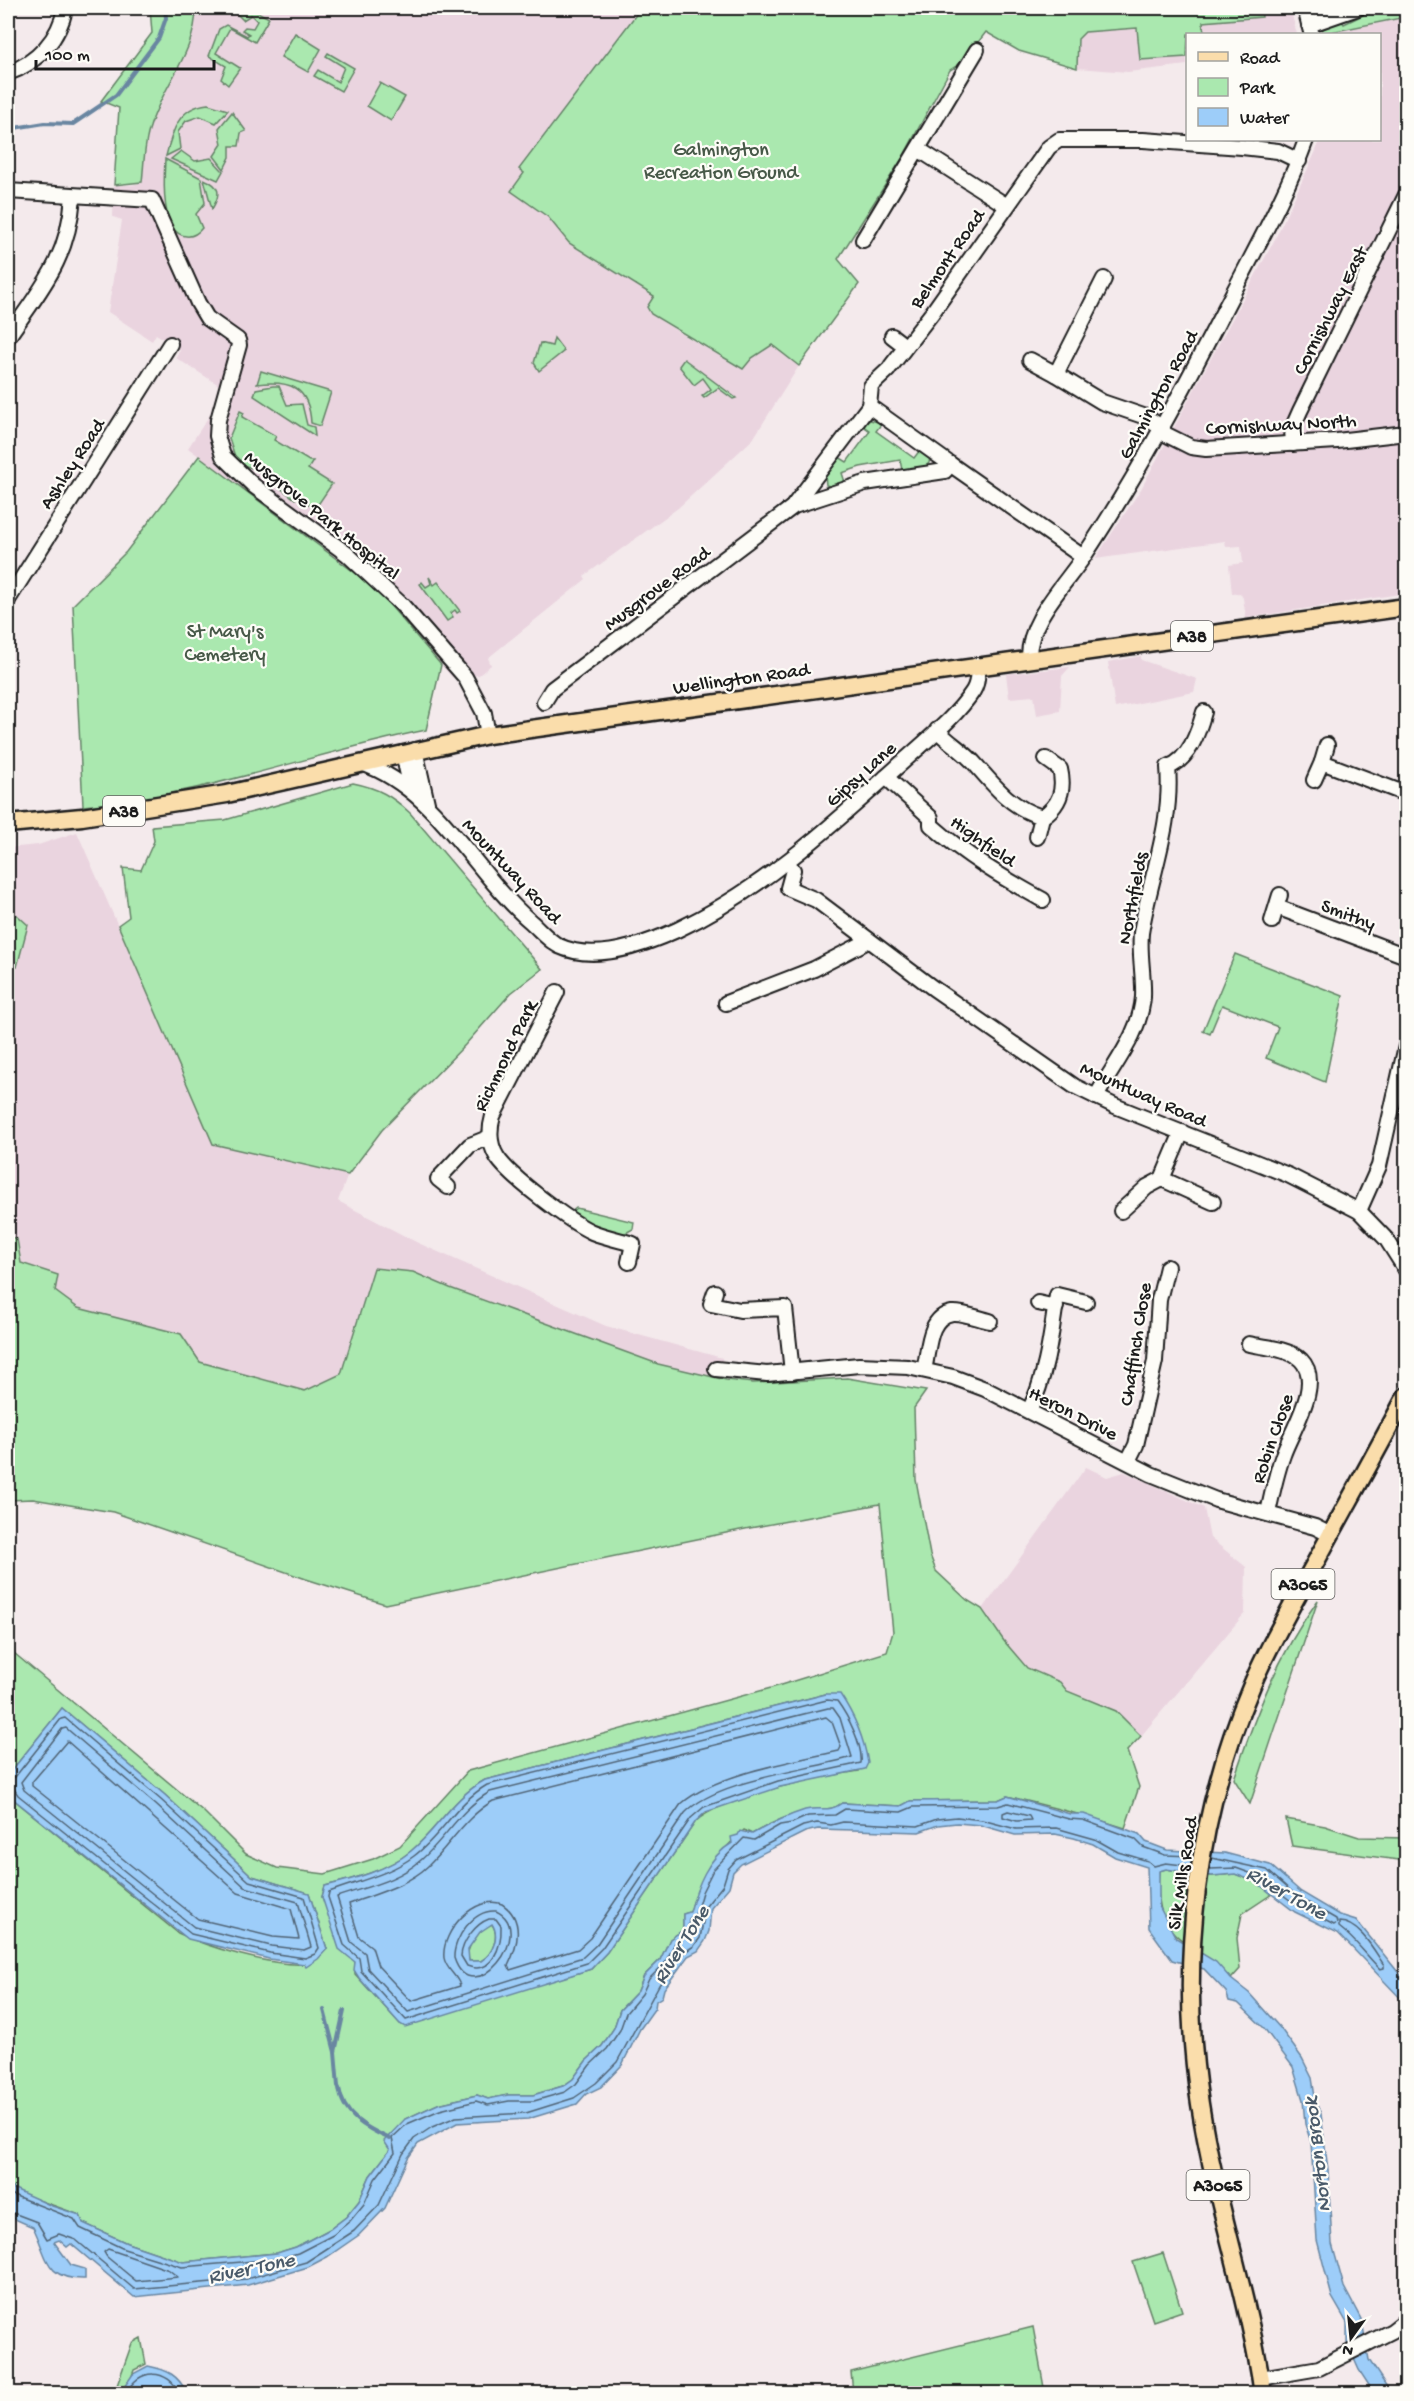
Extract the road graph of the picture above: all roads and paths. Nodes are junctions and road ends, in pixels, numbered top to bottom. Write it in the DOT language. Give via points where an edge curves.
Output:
graph roads {
  1 [pos="65,8"];
  2 [pos="1305,8"];
  3 [pos="1358,8"];
  4 [pos="1310,30"];
  5 [pos="977,50"];
  6 [pos="8,73"];
  7 [pos="1306,141"];
  8 [pos="918,148"];
  9 [pos="1299,161"];
  10 [pos="8,192"];
  11 [pos="1407,195"];
  12 [pos="73,197"];
  13 [pos="1007,206"];
  14 [pos="863,240"];
  15 [pos="1104,279"];
  16 [pos="918,332"];
  17 [pos="892,336"];
  18 [pos="8,337"];
  19 [pos="168,346"];
  20 [pos="905,346"];
  21 [pos="1030,360"];
  22 [pos="1056,374"];
  23 [pos="868,406"];
  24 [pos="1162,430"];
  25 [pos="1407,433"];
  26 [pos="1293,444"];
  27 [pos="950,464"];
  28 [pos="794,506"];
  29 [pos="1083,557"];
  30 [pos="8,600"];
  31 [pos="1407,607"];
  32 [pos="1029,658"];
  33 [pos="977,665"];
  34 [pos="544,702"];
  35 [pos="1204,712"];
  36 [pos="937,730"];
  37 [pos="1198,732"];
  38 [pos="488,735"];
  39 [pos="1212,737"];
  40 [pos="1327,745"];
  41 [pos="409,752"];
  42 [pos="1046,759"];
  43 [pos="1322,762"];
  44 [pos="361,763"];
  45 [pos="1168,767"];
  46 [pos="1153,768"];
  47 [pos="886,777"];
  48 [pos="1314,780"];
  49 [pos="411,789"];
  50 [pos="1407,794"];
  51 [pos="427,806"];
  52 [pos="1042,817"];
  53 [pos="8,824"];
  54 [pos="1037,837"];
  55 [pos="794,870"];
  56 [pos="744,892"];
  57 [pos="1043,900"];
  58 [pos="1272,921"];
  59 [pos="866,939"];
  60 [pos="1407,956"];
  61 [pos="557,993"];
  62 [pos="726,1003"];
  63 [pos="1407,1046"];
  64 [pos="1403,1080"];
  65 [pos="1096,1097"];
  66 [pos="1182,1132"];
  67 [pos="490,1137"];
  68 [pos="1162,1179"];
  69 [pos="448,1187"];
  70 [pos="1213,1202"];
  71 [pos="1121,1211"];
  72 [pos="1359,1211"];
  73 [pos="629,1262"];
  74 [pos="1167,1267"];
  75 [pos="1407,1270"];
  76 [pos="1086,1302"];
  77 [pos="711,1303"];
  78 [pos="1038,1303"];
  79 [pos="1056,1307"];
  80 [pos="990,1321"];
  81 [pos="1249,1344"];
  82 [pos="716,1369"];
  83 [pos="924,1370"];
  84 [pos="792,1372"];
  85 [pos="1407,1396"];
  86 [pos="1029,1411"];
  87 [pos="1128,1461"];
  88 [pos="1268,1513"];
  89 [pos="1331,1535"];
  90 [pos="1407,2320"];
  91 [pos="1262,2386"];
  1 -- 6 [label="street" via="59,29 45,49"];
  2 -- 4 [label="street"];
  3 -- 4 [label="street"];
  5 -- 8 [label="street" via="975,66"];
  7 -- 9 [label="street, Galmington Road"];
  8 -- 13 [label="street, Belmont Road"];
  8 -- 14 [label="street"];
  9 -- 13 [label="street, Belmont Road" via="1278,151 1242,147 1143,140 1059,140 1049,147"];
  9 -- 24 [label="street, Galmington Road"];
  10 -- 12 [label="street"];
  11 -- 26 [label="street, Cornishway East" via="1300,411 1292,429"];
  12 -- 18 [label="street" via="69,232 60,258"];
  12 -- 38 [label="street, Musgrove Park Hospital" via="152,200 207,318 238,340 218,420 216,436 223,456 254,486 347,554 403,606 465,677 484,713"];
  13 -- 16 [label="street, Belmont Road"];
  15 -- 22 [label="street"];
  16 -- 20 [label="street, Musgrove Road"];
  17 -- 20 [label="street"];
  19 -- 30 [label="street, Ashley Road"];
  20 -- 23 [label="street, Musgrove Road" via="871,386"];
  21 -- 22 [label="street, Cornishway North"];
  22 -- 24 [label="street, Cornishway North" via="1102,402 1146,417"];
  23 -- 27 [label="street"];
  23 -- 28 [label="street, Musgrove Road"];
  24 -- 26 [label="street, Cornishway North" via="1191,447 1206,449"];
  24 -- 29 [label="street, Galmington Road"];
  25 -- 26 [label="street, Cornishway North"];
  27 -- 28 [label="street, Musgrove Road" via="945,471 865,483"];
  27 -- 29 [label="street"];
  28 -- 34 [label="street, Musgrove Road" via="552,689"];
  29 -- 32 [label="street, Galmington Road" via="1037,624"];
  31 -- 32 [label="main road, A38"];
  32 -- 33 [label="main road, A38"];
  33 -- 36 [label="street, Gipsy Lane" via="974,690"];
  33 -- 38 [label="main road, Wellington Road / A38"];
  35 -- 37 [label="street"];
  36 -- 47 [label="street, Gipsy Lane"];
  36 -- 52 [label="street" via="976,765 998,792 1022,810"];
  37 -- 39 [label="street"];
  37 -- 45 [label="street" via="1179,763"];
  38 -- 41 [label="main road, A38"];
  40 -- 43 [label="street"];
  41 -- 44 [label="main road, A38"];
  41 -- 49 [label="street"];
  41 -- 51 [label="street, Mountway Road"];
  42 -- 52 [label="street" via="1065,766 1062,792"];
  43 -- 48 [label="street"];
  43 -- 50 [label="street"];
  44 -- 49 [label="street, Mountway Road" via="382,770"];
  44 -- 53 [label="main road, A38" via="227,794 82,817"];
  45 -- 46 [label="street"];
  45 -- 65 [label="street, Northfields" via="1168,818 1139,950 1143,999 1122,1055"];
  47 -- 56 [label="street, Gipsy Lane"];
  47 -- 57 [label="street, Highfield" via="931,818 931,825 955,847"];
  49 -- 51 [label="street, Mountway Road"];
  51 -- 56 [label="street, Mountway Road" via="520,912 558,946 592,952 639,945 677,930"];
  52 -- 54 [label="street"];
  55 -- 59 [label="street, Mountway Road" via="788,888 816,900"];
  58 -- 60 [label="street, Smithy" via="1279,901"];
  59 -- 62 [label="street" via="814,969"];
  59 -- 65 [label="street, Mountway Road" via="1045,1066"];
  61 -- 67 [label="street, Richmond Park" via="493,1116"];
  63 -- 64 [label="street"];
  64 -- 72 [label="street" via="1379,1166"];
  65 -- 66 [label="street, Mountway Road"];
  66 -- 68 [label="street"];
  66 -- 72 [label="street, Mountway Road" via="1288,1175"];
  67 -- 69 [label="street, Richmond Park" via="470,1145 438,1179"];
  67 -- 73 [label="street, Richmond Park" via="497,1156 514,1175 564,1214 590,1231 634,1238"];
  68 -- 70 [label="street"];
  68 -- 71 [label="street"];
  72 -- 75 [label="street, Mountway Road" via="1387,1240"];
  74 -- 87 [label="street, Chaffinch Close" via="1159,1300 1155,1361 1136,1445"];
  76 -- 79 [label="street" via="1058,1295"];
  77 -- 84 [label="street" via="740,1310 792,1307"];
  78 -- 79 [label="street"];
  79 -- 86 [label="street" via="1044,1372"];
  80 -- 83 [label="street" via="953,1313 937,1322"];
  81 -- 88 [label="street, Robin Close" via="1297,1357 1305,1366 1310,1383 1283,1453"];
  82 -- 84 [label="street, Heron Drive"];
  83 -- 84 [label="street, Heron Drive" via="859,1365"];
  83 -- 86 [label="street, Heron Drive" via="985,1389"];
  85 -- 89 [label="main road, Silk Mills Road / A3065"];
  86 -- 87 [label="street, Heron Drive"];
  87 -- 88 [label="street, Heron Drive" via="1216,1500"];
  88 -- 89 [label="street, Heron Drive"];
  89 -- 91 [label="main road, Silk Mills Road / A3065" via="1253,1683 1230,1742 1205,1836 1192,1934 1193,2046 1200,2106"];
  90 -- 91 [label="street" via="1319,2368"];
}
